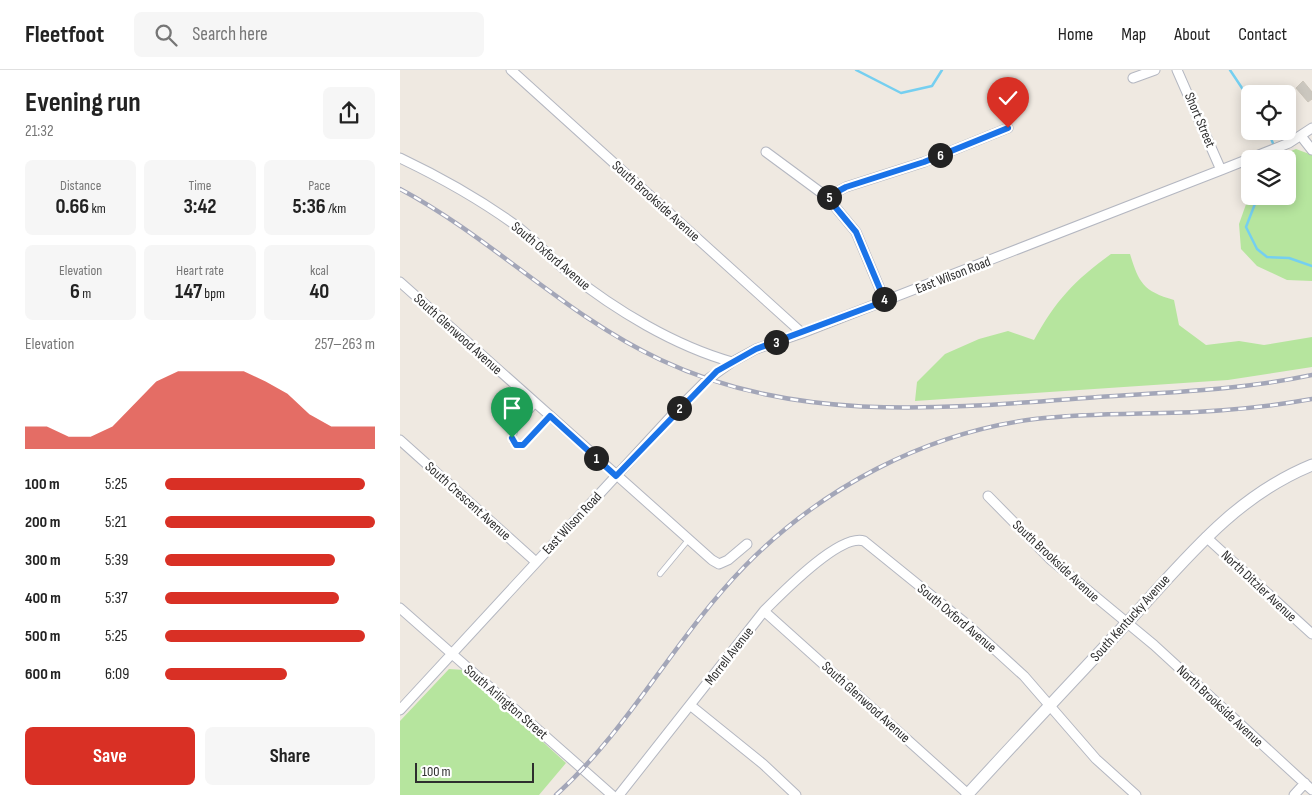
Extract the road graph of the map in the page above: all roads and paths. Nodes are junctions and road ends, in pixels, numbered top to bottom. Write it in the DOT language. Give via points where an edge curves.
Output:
graph roads {
  1 [pos="511,70"];
  2 [pos="1155,70"];
  3 [pos="1177,70"];
  4 [pos="1133,78"];
  5 [pos="1008,128"];
  6 [pos="1312,128"];
  7 [pos="1301,136"];
  8 [pos="1312,150"];
  9 [pos="766,152"];
  10 [pos="400,158"];
  11 [pos="1221,170"];
  12 [pos="827,197"];
  13 [pos="400,282"];
  14 [pos="885,301"];
  15 [pos="802,333"];
  16 [pos="732,362"];
  17 [pos="536,404"];
  18 [pos="550,416"];
  19 [pos="400,440"];
  20 [pos="1312,465"];
  21 [pos="616,476"];
  22 [pos="988,496"];
  23 [pos="1206,537"];
  24 [pos="689,539"];
  25 [pos="858,539"];
  26 [pos="747,544"];
  27 [pos="536,562"];
  28 [pos="660,574"];
  29 [pos="400,608"];
  30 [pos="764,611"];
  31 [pos="1127,624"];
  32 [pos="1312,634"];
  33 [pos="451,654"];
  34 [pos="690,705"];
  35 [pos="1050,705"];
  36 [pos="400,710"];
  37 [pos="1305,783"];
  38 [pos="1312,790"];
  39 [pos="612,795"];
  40 [pos="619,795"];
  41 [pos="796,795"];
  42 [pos="968,795"];
  43 [pos="1136,795"];
  44 [pos="1294,795"];
  1 -- 15 [label="street, South Brookside Avenue"];
  2 -- 4 [label="street"];
  3 -- 11 [label="street, Short Street"];
  5 -- 12 [label="street" via="924,162 846,187"];
  6 -- 7 [label="street, East Wilson Road"];
  7 -- 8 [label="street"];
  7 -- 11 [label="street, East Wilson Road"];
  9 -- 12 [label="street"];
  10 -- 16 [label="street, South Oxford Avenue" via="463,189 520,228 568,273 612,304 684,344"];
  11 -- 14 [label="street, East Wilson Road"];
  12 -- 14 [label="street" via="856,232"];
  13 -- 17 [label="street, South Glenwood Avenue"];
  14 -- 15 [label="street, East Wilson Road"];
  15 -- 16 [label="street, East Wilson Road" via="756,349"];
  16 -- 21 [label="street, East Wilson Road" via="699,388"];
  17 -- 18 [label="street, South Glenwood Avenue"];
  17 -- 18 [label="lane" via="516,428 512,442 523,445"];
  18 -- 21 [label="street, South Glenwood Avenue"];
  19 -- 27 [label="street, South Crescent Avenue"];
  20 -- 23 [label="street, South Kentucky Avenue" via="1269,485"];
  21 -- 24 [label="street, South Glenwood Avenue"];
  21 -- 27 [label="street, East Wilson Road"];
  22 -- 31 [label="street, South Brookside Avenue" via="1050,559"];
  23 -- 31 [label="street, South Kentucky Avenue"];
  23 -- 32 [label="street, North Ditzler Avenue"];
  24 -- 26 [label="street, South Glenwood Avenue" via="719,564"];
  24 -- 28 [label="lane"];
  25 -- 30 [label="street, Morrell Avenue" via="846,542 828,554"];
  25 -- 35 [label="street, South Oxford Avenue" via="969,626"];
  27 -- 33 [label="street, East Wilson Road"];
  29 -- 33 [label="street, South Arlington Street"];
  30 -- 34 [label="street, Morrell Avenue"];
  30 -- 42 [label="street, South Glenwood Avenue"];
  31 -- 35 [label="street, South Kentucky Avenue"];
  31 -- 37 [label="street, North Brookside Avenue"];
  33 -- 36 [label="street, East Wilson Road"];
  33 -- 39 [label="street, South Arlington Street"];
  34 -- 40 [label="street, Morrell Avenue"];
  34 -- 41 [label="street" via="764,764"];
  35 -- 42 [label="street, South Kentucky Avenue"];
  35 -- 43 [label="street, South Oxford Avenue" via="1096,759"];
  37 -- 38 [label="street, North Brookside Avenue"];
  37 -- 44 [label="street"];
}
